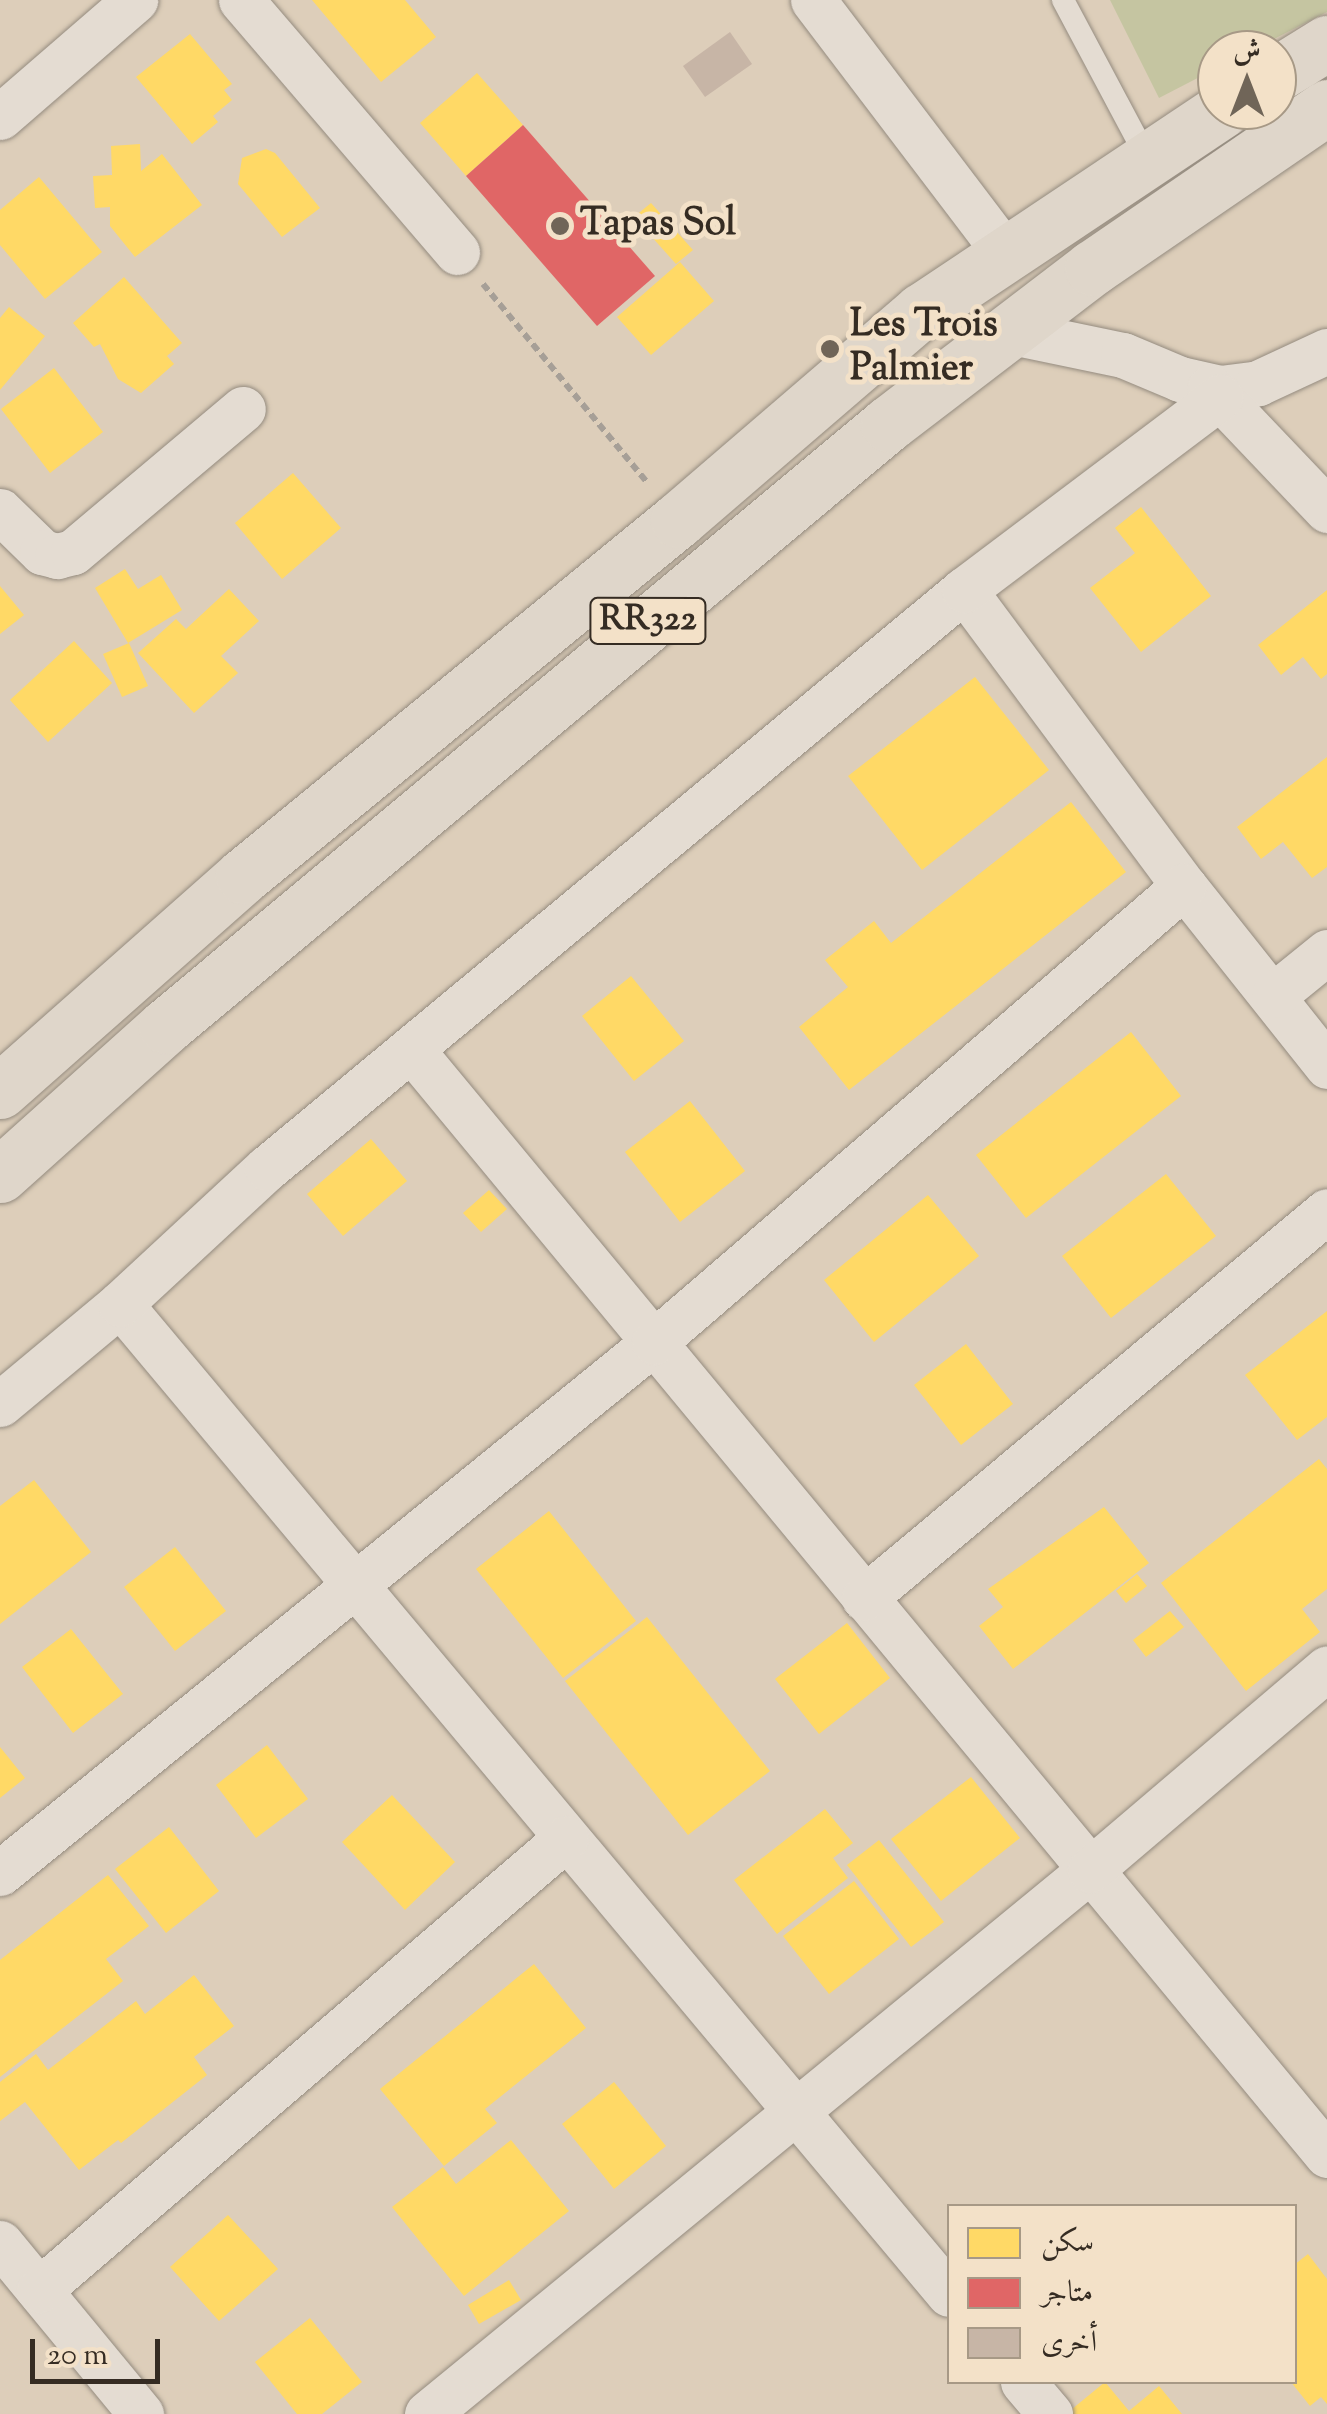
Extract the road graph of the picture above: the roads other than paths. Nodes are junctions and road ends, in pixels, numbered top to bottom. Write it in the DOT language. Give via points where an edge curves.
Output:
graph roads {
  1 [pos="135,0"];
  2 [pos="241,0"];
  3 [pos="812,0"];
  4 [pos="1063,0"];
  5 [pos="1327,43"];
  6 [pos="1297,62"];
  7 [pos="1327,108"];
  8 [pos="0,116"];
  9 [pos="1197,127"];
  10 [pos="1148,161"];
  11 [pos="457,252"];
  12 [pos="1006,254"];
  13 [pos="1007,331"];
  14 [pos="1327,350"];
  15 [pos="1215,392"];
  16 [pos="243,409"];
  17 [pos="1327,510"];
  18 [pos="0,512"];
  19 [pos="964,590"];
  20 [pos="1184,886"];
  21 [pos="1327,952"];
  22 [pos="1274,994"];
  23 [pos="411,1049"];
  24 [pos="1327,1066"];
  25 [pos="0,1091"];
  26 [pos="0,1175"];
  27 [pos="1327,1212"];
  28 [pos="120,1304"];
  29 [pos="654,1342"];
  30 [pos="0,1404"];
  31 [pos="355,1581"];
  32 [pos="864,1598"];
  33 [pos="1327,1668"];
  34 [pos="566,1838"];
  35 [pos="1090,1870"];
  36 [pos="0,1873"];
  37 [pos="795,2109"];
  38 [pos="1327,2155"];
  39 [pos="0,2243"];
  40 [pos="39,2290"];
  41 [pos="947,2290"];
  42 [pos="1024,2384"];
  43 [pos="141,2414"];
  44 [pos="427,2414"];
  45 [pos="1050,2414"];
  1 -- 8 [label="street"];
  2 -- 11 [label="street"];
  3 -- 12 [label="street"];
  4 -- 10 [label="lane"];
  5 -- 6 [label="main road"];
  7 -- 13 [label="main road, RR322"];
  9 -- 10 [label="main road, RR322"];
  10 -- 12 [label="main road, RR322"];
  12 -- 25 [label="main road, RR322" via="920,311 678,520 242,876"];
  13 -- 15 [label="street" via="1122,355"];
  13 -- 26 [label="main road, RR322" via="448,789"];
  14 -- 15 [label="street" via="1258,383"];
  15 -- 17 [label="street"];
  15 -- 19 [label="street"];
  16 -- 18 [label="street" via="73,552 42,552"];
  19 -- 20 [label="street"];
  19 -- 23 [label="street"];
  20 -- 22 [label="street"];
  20 -- 29 [label="street"];
  21 -- 22 [label="street"];
  22 -- 24 [label="street"];
  23 -- 28 [label="street" via="267,1168"];
  23 -- 29 [label="street"];
  27 -- 32 [label="street"];
  28 -- 30 [label="street"];
  28 -- 31 [label="street"];
  29 -- 31 [label="street"];
  29 -- 32 [label="street"];
  31 -- 34 [label="street"];
  31 -- 36 [label="street"];
  32 -- 35 [label="street"];
  33 -- 35 [label="street"];
  34 -- 37 [label="street"];
  34 -- 40 [label="street"];
  35 -- 37 [label="street"];
  35 -- 38 [label="street"];
  37 -- 41 [label="street"];
  37 -- 44 [label="street"];
  39 -- 40 [label="street"];
  40 -- 43 [label="street"];
  42 -- 45 [label="street"];
}
